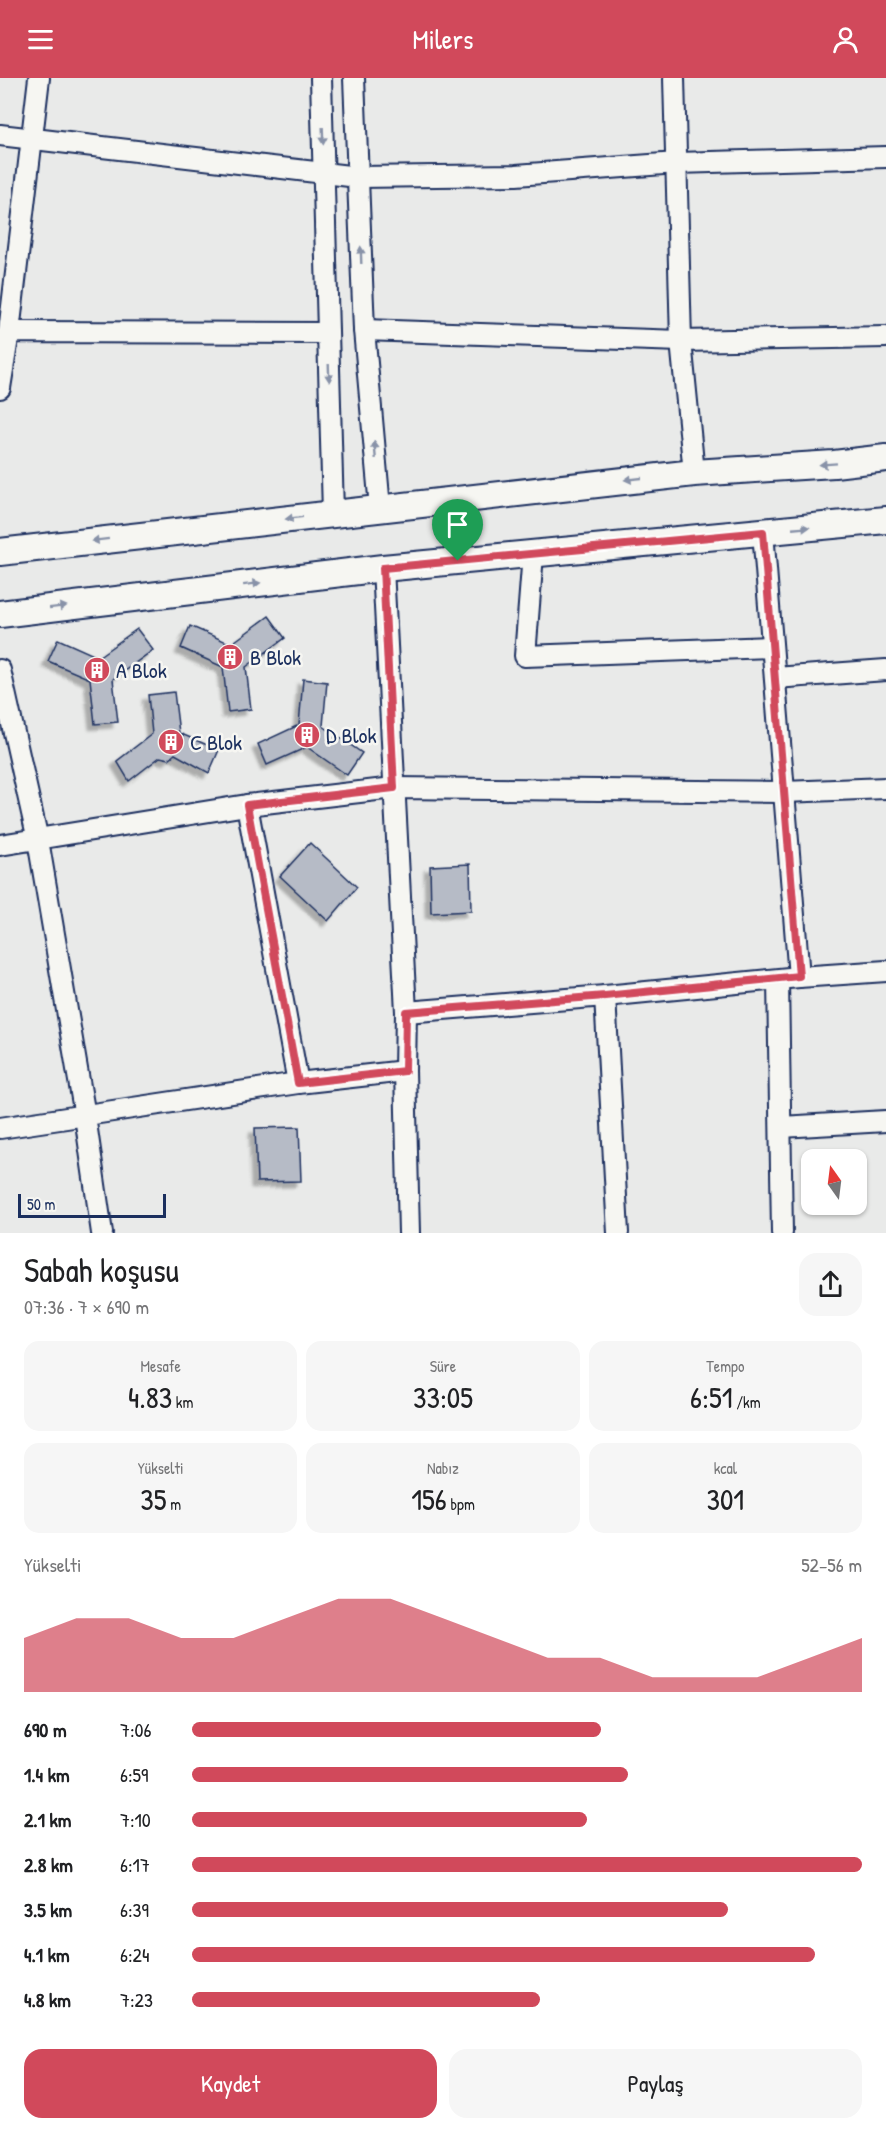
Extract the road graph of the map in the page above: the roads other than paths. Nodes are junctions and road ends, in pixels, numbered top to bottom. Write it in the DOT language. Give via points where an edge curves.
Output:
graph roads {
  1 [pos="39,78"];
  2 [pos="321,78"];
  3 [pos="354,78"];
  4 [pos="674,78"];
  5 [pos="0,135"];
  6 [pos="32,139"];
  7 [pos="886,157"];
  8 [pos="677,163"];
  9 [pos="324,172"];
  10 [pos="358,177"];
  11 [pos="364,330"];
  12 [pos="9,332"];
  13 [pos="328,333"];
  14 [pos="886,337"];
  15 [pos="681,341"];
  16 [pos="0,388"];
  17 [pos="886,458"];
  18 [pos="694,473"];
  19 [pos="380,508"];
  20 [pos="333,513"];
  21 [pos="886,520"];
  22 [pos="763,532"];
  23 [pos="0,552"];
  24 [pos="533,554"];
  25 [pos="383,568"];
  26 [pos="0,614"];
  27 [pos="772,647"];
  28 [pos="0,670"];
  29 [pos="886,670"];
  30 [pos="775,678"];
  31 [pos="394,788"];
  32 [pos="886,788"];
  33 [pos="784,792"];
  34 [pos="247,805"];
  35 [pos="38,840"];
  36 [pos="0,845"];
  37 [pos="886,971"];
  38 [pos="799,976"];
  39 [pos="778,980"];
  40 [pos="605,996"];
  41 [pos="406,1012"];
  42 [pos="405,1071"];
  43 [pos="298,1083"];
  44 [pos="85,1116"];
  45 [pos="886,1121"];
  46 [pos="781,1127"];
  47 [pos="0,1128"];
  48 [pos="102,1233"];
  49 [pos="409,1233"];
  50 [pos="618,1233"];
  51 [pos="782,1233"];
  1 -- 6 [label="street"];
  2 -- 9 [label="street, one-way"];
  3 -- 10 [label="street"];
  4 -- 8 [label="street"];
  5 -- 6 [label="street"];
  6 -- 9 [label="street"];
  6 -- 12 [label="street"];
  7 -- 8 [label="street"];
  8 -- 10 [label="street" via="516,175"];
  8 -- 15 [label="street"];
  9 -- 10 [label="street"];
  9 -- 13 [label="street"];
  11 -- 10 [label="street, one-way"];
  11 -- 15 [label="street"];
  19 -- 11 [label="street, one-way"];
  12 -- 13 [label="street"];
  12 -- 16 [label="street"];
  13 -- 20 [label="street, one-way"];
  14 -- 15 [label="street"];
  15 -- 18 [label="street"];
  17 -- 18 [label="street, one-way"];
  18 -- 19 [label="street, one-way"];
  19 -- 20 [label="street"];
  20 -- 23 [label="street, one-way"];
  22 -- 21 [label="street, one-way"];
  22 -- 24 [label="street"];
  22 -- 27 [label="street"];
  24 -- 25 [label="street"];
  24 -- 27 [label="street" via="525,656"];
  26 -- 25 [label="street, one-way"];
  25 -- 31 [label="street"];
  27 -- 30 [label="street"];
  28 -- 35 [label="street"];
  29 -- 30 [label="street"];
  30 -- 33 [label="street"];
  31 -- 33 [label="street"];
  31 -- 34 [label="street"];
  31 -- 41 [label="street"];
  32 -- 33 [label="street"];
  33 -- 38 [label="street"];
  34 -- 35 [label="street"];
  34 -- 43 [label="street"];
  35 -- 36 [label="street"];
  35 -- 44 [label="street"];
  37 -- 38 [label="street"];
  38 -- 39 [label="street"];
  39 -- 40 [label="street"];
  39 -- 46 [label="street"];
  40 -- 41 [label="street"];
  40 -- 50 [label="street"];
  41 -- 42 [label="street"];
  42 -- 43 [label="street"];
  42 -- 49 [label="street"];
  43 -- 44 [label="street"];
  44 -- 47 [label="street"];
  44 -- 48 [label="street"];
  45 -- 46 [label="street"];
  46 -- 51 [label="street"];
}
